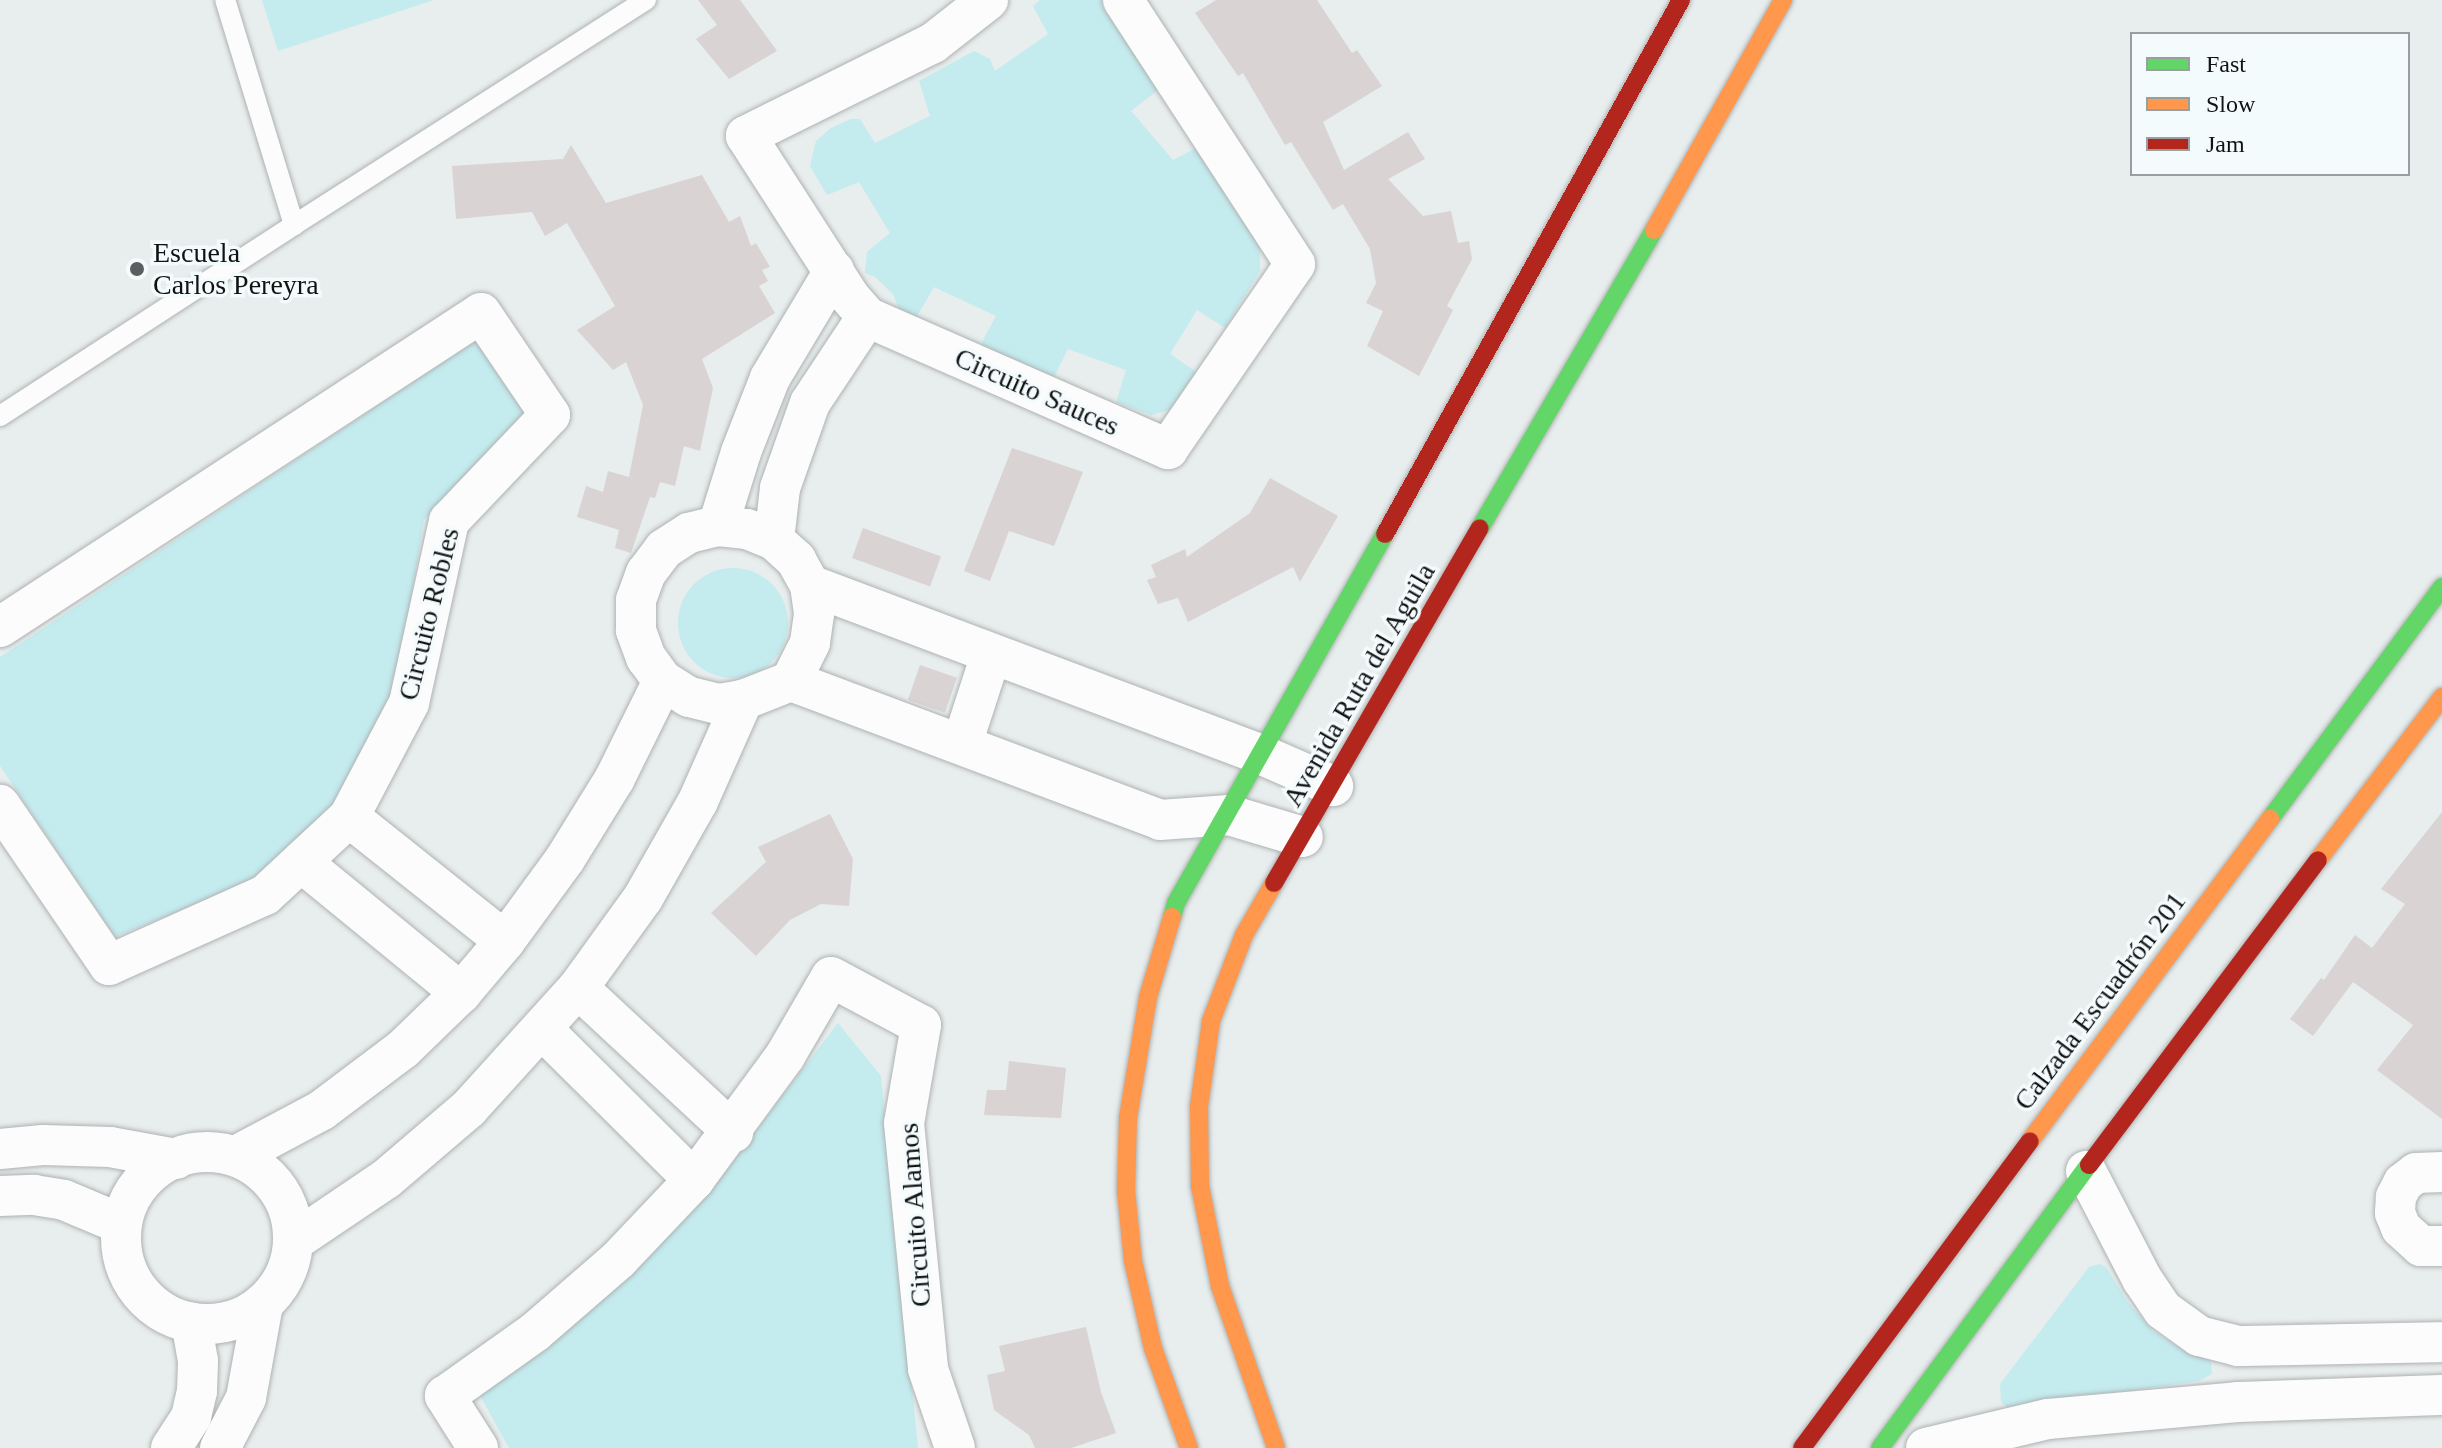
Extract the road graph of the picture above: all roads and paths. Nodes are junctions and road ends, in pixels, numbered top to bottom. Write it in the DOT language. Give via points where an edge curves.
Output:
graph roads {
  1 [pos="225,0"];
  2 [pos="646,0"];
  3 [pos="988,0"];
  4 [pos="1123,0"];
  5 [pos="1681,0"];
  6 [pos="1783,0"];
  7 [pos="294,225"];
  8 [pos="834,271"];
  9 [pos="867,317"];
  10 [pos="770,378"];
  11 [pos="810,403"];
  12 [pos="0,416"];
  13 [pos="718,526"];
  14 [pos="774,540"];
  15 [pos="810,585"];
  16 [pos="2442,587"];
  17 [pos="0,627"];
  18 [pos="991,655"];
  19 [pos="663,681"];
  20 [pos="791,681"];
  21 [pos="2442,697"];
  22 [pos="743,700"];
  23 [pos="2442,721"];
  24 [pos="2414,733"];
  25 [pos="962,744"];
  26 [pos="1260,754"];
  27 [pos="1333,786"];
  28 [pos="0,805"];
  29 [pos="1229,815"];
  30 [pos="349,817"];
  31 [pos="1303,837"];
  32 [pos="301,862"];
  33 [pos="505,941"];
  34 [pos="578,988"];
  35 [pos="461,993"];
  36 [pos="543,1030"];
  37 [pos="2137,1067"];
  38 [pos="2146,1088"];
  39 [pos="733,1132"];
  40 [pos="43,1145"];
  41 [pos="0,1149"];
  42 [pos="236,1156"];
  43 [pos="176,1159"];
  44 [pos="2086,1171"];
  45 [pos="2442,1172"];
  46 [pos="694,1180"];
  47 [pos="17,1195"];
  48 [pos="121,1224"];
  49 [pos="294,1241"];
  50 [pos="2442,1246"];
  51 [pos="263,1304"];
  52 [pos="191,1323"];
  53 [pos="2429,1342"];
  54 [pos="2238,1346"];
  55 [pos="2432,1395"];
  56 [pos="2237,1402"];
  57 [pos="181,1432"];
  58 [pos="224,1442"];
  59 [pos="478,1448"];
  60 [pos="955,1448"];
  61 [pos="1189,1448"];
  62 [pos="1276,1448"];
  63 [pos="1802,1448"];
  64 [pos="1880,1448"];
  65 [pos="1926,1448"];
  1 -- 7 [label="lane"];
  2 -- 7 [label="lane"];
  3 -- 8 [label="street" via="933,43 746,136"];
  4 -- 9 [label="street, Circuito Sauces" via="1295,264 1168,449"];
  5 -- 26 [label="street, Avenida Ruta del Aguila"];
  6 -- 27 [label="street, Avenida Ruta del Aguila"];
  7 -- 12 [label="lane"];
  8 -- 9 [label="street"];
  8 -- 10 [label="street"];
  9 -- 11 [label="street"];
  10 -- 11 [label="street"];
  10 -- 13 [label="street"];
  11 -- 14 [label="street" via="780,488"];
  13 -- 14 [label="street" via="747,529"];
  13 -- 19 [label="street" via="689,533 664,549 646,573 636,600 636,630 646,658"];
  14 -- 15 [label="street" via="796,560"];
  15 -- 18 [label="street"];
  15 -- 20 [label="street" via="810,643"];
  16 -- 63 [label="street, Calzada Escuadrón 201" via="2223,896"];
  17 -- 30 [label="street, Circuito Robles" via="481,313 550,415 449,521 409,703"];
  18 -- 25 [label="street"];
  18 -- 26 [label="street"];
  19 -- 22 [label="street" via="703,701"];
  19 -- 33 [label="street" via="615,778"];
  20 -- 22 [label="street"];
  20 -- 25 [label="street"];
  21 -- 24 [label="street"];
  22 -- 34 [label="street" via="698,801 643,898"];
  23 -- 24 [label="street"];
  24 -- 38 [label="street"];
  25 -- 29 [label="street" via="1160,820"];
  26 -- 27 [label="street"];
  26 -- 29 [label="street, Avenida Ruta del Aguila"];
  27 -- 31 [label="street, Avenida Ruta del Aguila"];
  28 -- 32 [label="street, Circuito Robles" via="109,965 265,895"];
  29 -- 31 [label="street"];
  29 -- 61 [label="street, Avenida Ruta del Aguila" via="1176,903 1128,1118 1126,1191 1133,1261 1153,1348"];
  30 -- 32 [label="street, Circuito Robles"];
  30 -- 33 [label="street"];
  31 -- 62 [label="street, Avenida Ruta del Aguila" via="1244,935 1205,1019 1199,1106 1200,1186 1220,1286"];
  32 -- 35 [label="street"];
  33 -- 35 [label="street"];
  34 -- 36 [label="street"];
  34 -- 39 [label="street"];
  35 -- 42 [label="street" via="403,1049 322,1110"];
  36 -- 46 [label="street"];
  36 -- 49 [label="street" via="469,1108 386,1179"];
  37 -- 38 [label="street"];
  38 -- 44 [label="street"];
  39 -- 46 [label="street, Circuito Alamos"];
  39 -- 60 [label="street, Circuito Alamos" via="831,977 921,1025 904,1123 928,1369"];
  40 -- 41 [label="street"];
  40 -- 43 [label="street" via="110,1147"];
  40 -- 47 [label="street"];
  42 -- 43 [label="street" via="206,1152"];
  42 -- 49 [label="street" via="279,1190 291,1214"];
  43 -- 48 [label="street" via="151,1172 132,1196"];
  44 -- 54 [label="street" via="2163,1310 2199,1336"];
  44 -- 64 [label="street"];
  45 -- 50 [label="street" via="2416,1173 2403,1183 2395,1213 2401,1228 2421,1246"];
  46 -- 59 [label="street, Circuito Alamos" via="618,1260 547,1322 445,1396"];
  47 -- 48 [label="street" via="64,1200"];
  48 -- 52 [label="street" via="121,1250 144,1297 165,1314"];
  49 -- 51 [label="street" via="279,1286"];
  51 -- 52 [label="street" via="216,1324"];
  51 -- 58 [label="street" via="246,1398"];
  52 -- 57 [label="street" via="198,1361"];
  53 -- 54 [label="street"];
  53 -- 55 [label="street"];
  54 -- 56 [label="street"];
  55 -- 56 [label="street"];
  56 -- 65 [label="street" via="2048,1419"];
  57 -- 58 [label="street"];
}
